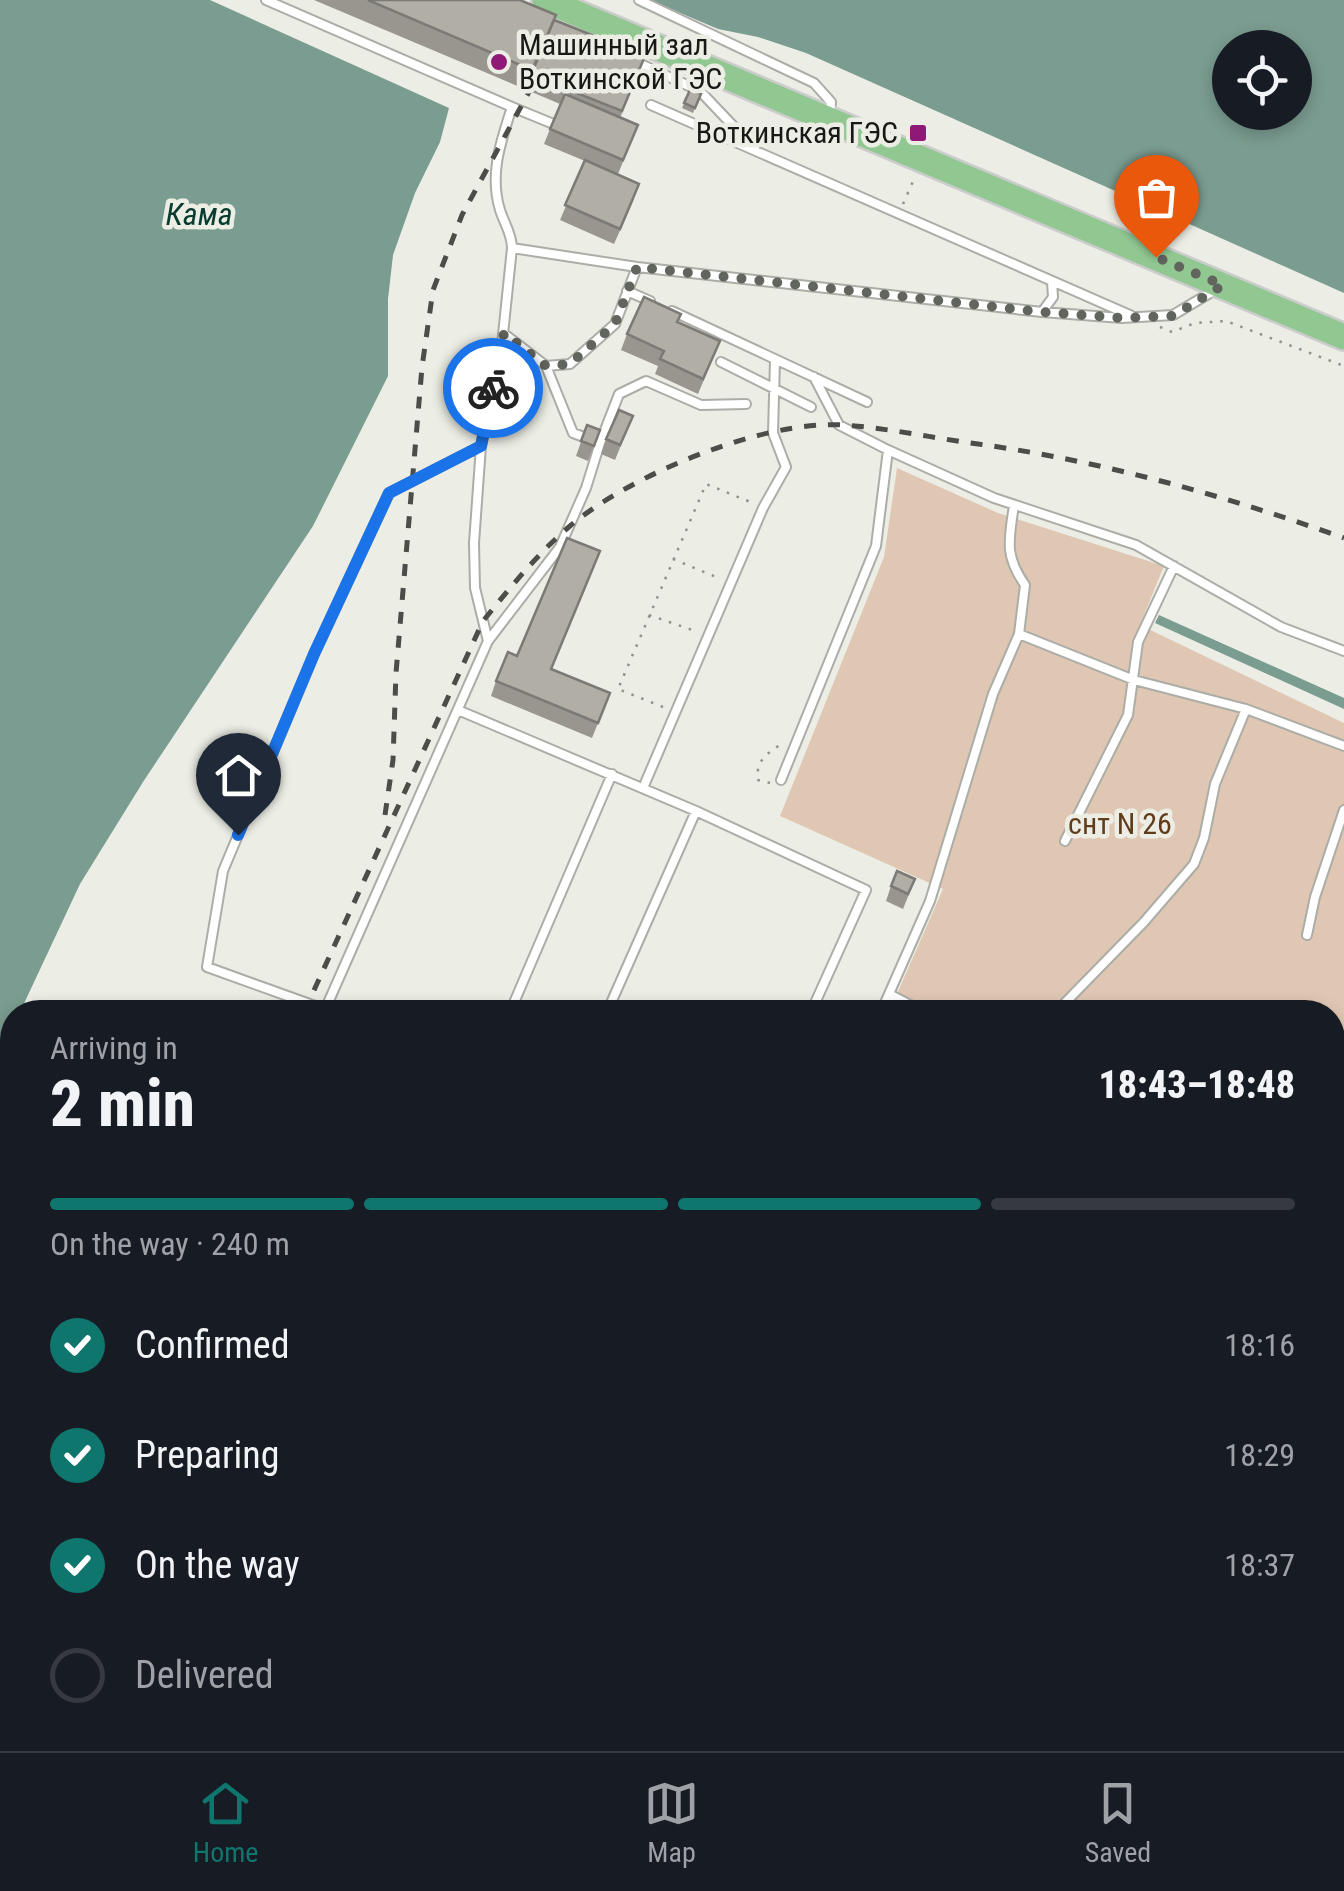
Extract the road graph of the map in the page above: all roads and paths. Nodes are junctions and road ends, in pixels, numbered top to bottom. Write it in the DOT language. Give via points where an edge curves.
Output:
graph roads {
  1 [pos="266,0"];
  2 [pos="545,0"];
  3 [pos="638,0"];
  4 [pos="630,60"];
  5 [pos="650,105"];
  6 [pos="512,107"];
  7 [pos="830,120"];
  8 [pos="552,123"];
  9 [pos="758,153"];
  10 [pos="922,160"];
  11 [pos="898,214"];
  12 [pos="512,248"];
  13 [pos="637,267"];
  14 [pos="1052,282"];
  15 [pos="1223,285"];
  16 [pos="627,290"];
  17 [pos="1042,312"];
  18 [pos="1136,318"];
  19 [pos="504,333"];
  20 [pos="1344,337"];
  21 [pos="775,360"];
  22 [pos="721,362"];
  23 [pos="546,366"];
  24 [pos="1344,366"];
  25 [pos="814,377"];
  26 [pos="775,388"];
  27 [pos="867,402"];
  28 [pos="746,404"];
  29 [pos="812,407"];
  30 [pos="600,443"];
  31 [pos="481,446"];
  32 [pos="888,450"];
  33 [pos="1014,505"];
  34 [pos="763,508"];
  35 [pos="673,559"];
  36 [pos="1174,566"];
  37 [pos="731,583"];
  38 [pos="649,615"];
  39 [pos="1019,634"];
  40 [pos="709,636"];
  41 [pos="488,641"];
  42 [pos="1344,650"];
  43 [pos="1134,680"];
  44 [pos="1246,709"];
  45 [pos="458,710"];
  46 [pos="676,713"];
  47 [pos="798,735"];
  48 [pos="1344,746"];
  49 [pos="612,774"];
  50 [pos="781,780"];
  51 [pos="644,788"];
  52 [pos="1344,810"];
  53 [pos="696,811"];
  54 [pos="1066,841"];
  55 [pos="1307,936"];
  56 [pos="889,994"];
  57 [pos="295,1000"];
  58 [pos="332,1000"];
  59 [pos="515,1000"];
  60 [pos="612,1000"];
  61 [pos="816,1000"];
  62 [pos="886,1000"];
  63 [pos="901,1000"];
  64 [pos="1068,1000"];
  1 -- 6 [label="lane"];
  2 -- 7 [label="main road"];
  3 -- 7 [label="lane" via="814,83 831,102"];
  4 -- 9 [label="lane" via="700,91"];
  5 -- 9 [label="lane"];
  6 -- 8 [label="lane"];
  6 -- 12 [label="lane" via="496,160"];
  7 -- 10 [label="main road"];
  9 -- 11 [label="lane"];
  10 -- 11 [label="path"];
  10 -- 15 [label="main road"];
  11 -- 14 [label="lane"];
  12 -- 13 [label="lane"];
  12 -- 19 [label="lane"];
  13 -- 16 [label="lane"];
  13 -- 17 [label="lane"];
  14 -- 17 [label="lane" via="1053,297"];
  14 -- 18 [label="lane"];
  15 -- 18 [label="lane" via="1173,316"];
  15 -- 20 [label="main road"];
  16 -- 21 [label="lane"];
  16 -- 23 [label="lane" via="615,324 570,364"];
  17 -- 18 [label="lane"];
  18 -- 24 [label="path" via="1172,332 1226,321"];
  19 -- 23 [label="lane"];
  19 -- 31 [label="lane"];
  21 -- 25 [label="lane"];
  21 -- 26 [label="lane"];
  22 -- 26 [label="lane"];
  23 -- 30 [label="lane" via="572,433"];
  25 -- 27 [label="lane"];
  25 -- 32 [label="lane" via="839,425"];
  26 -- 29 [label="lane"];
  26 -- 34 [label="lane" via="774,433 786,468"];
  28 -- 30 [label="lane" via="701,405 646,381 619,394"];
  30 -- 41 [label="lane" via="560,547"];
  31 -- 41 [label="lane" via="475,588"];
  31 -- 57 [label="lane" via="389,493 223,871 206,967"];
  32 -- 33 [label="lane"];
  32 -- 47 [label="lane" via="876,546"];
  33 -- 36 [label="lane" via="1136,545"];
  33 -- 39 [label="lane" via="1007,547 1025,585"];
  34 -- 35 [label="path" via="706,484"];
  34 -- 37 [label="lane"];
  35 -- 37 [label="path"];
  35 -- 38 [label="path"];
  36 -- 42 [label="lane" via="1281,627"];
  36 -- 43 [label="lane" via="1138,642"];
  37 -- 40 [label="lane"];
  38 -- 40 [label="path"];
  38 -- 46 [label="path" via="618,688"];
  39 -- 43 [label="lane"];
  39 -- 56 [label="lane" via="993,694 930,901"];
  40 -- 46 [label="lane"];
  41 -- 45 [label="lane"];
  43 -- 44 [label="lane"];
  43 -- 54 [label="lane" via="1128,715"];
  44 -- 48 [label="lane"];
  44 -- 64 [label="lane" via="1215,784 1194,864"];
  45 -- 49 [label="lane"];
  45 -- 58 [label="lane"];
  46 -- 51 [label="lane"];
  47 -- 50 [label="lane"];
  47 -- 50 [label="path" via="756,769 758,780"];
  49 -- 51 [label="lane"];
  49 -- 59 [label="lane"];
  51 -- 53 [label="lane"];
  52 -- 55 [label="lane"];
  53 -- 60 [label="lane"];
  53 -- 61 [label="lane" via="866,890"];
  56 -- 62 [label="lane"];
  56 -- 63 [label="lane"];
}
